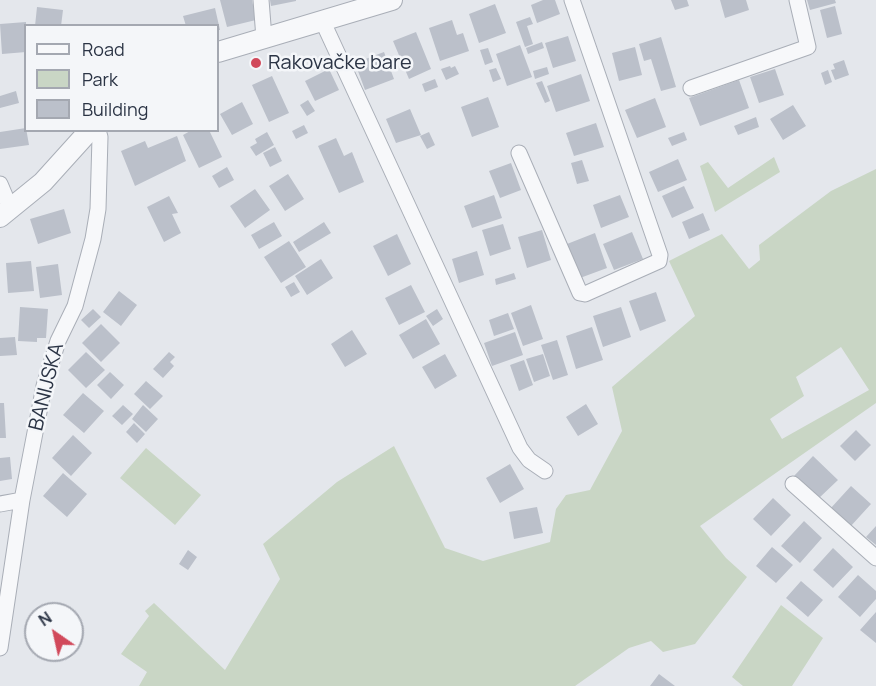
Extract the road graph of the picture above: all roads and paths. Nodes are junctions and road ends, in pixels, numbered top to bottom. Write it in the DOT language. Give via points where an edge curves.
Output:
graph roads {
  1 [pos="261,0"];
  2 [pos="392,0"];
  3 [pos="572,0"];
  4 [pos="796,0"];
  5 [pos="322,20"];
  6 [pos="264,39"];
  7 [pos="219,52"];
  8 [pos="691,88"];
  9 [pos="88,132"];
  10 [pos="98,132"];
  11 [pos="519,153"];
  12 [pos="0,184"];
  13 [pos="6,213"];
  14 [pos="545,471"];
  15 [pos="794,484"];
  16 [pos="22,500"];
  17 [pos="0,504"];
  18 [pos="876,558"];
  19 [pos="0,648"];
  1 -- 6 [label="street"];
  2 -- 5 [label="street"];
  3 -- 11 [label="street" via="659,261 580,293"];
  4 -- 8 [label="street" via="808,47"];
  5 -- 6 [label="street"];
  5 -- 14 [label="street" via="520,448"];
  6 -- 7 [label="street"];
  9 -- 13 [label="street" via="44,182"];
  10 -- 16 [label="street, BANIJSKA" via="98,209 93,239 75,306 50,364"];
  12 -- 13 [label="street"];
  15 -- 18 [label="street"];
  16 -- 17 [label="street"];
  16 -- 19 [label="street, BANIJSKA"];
}
